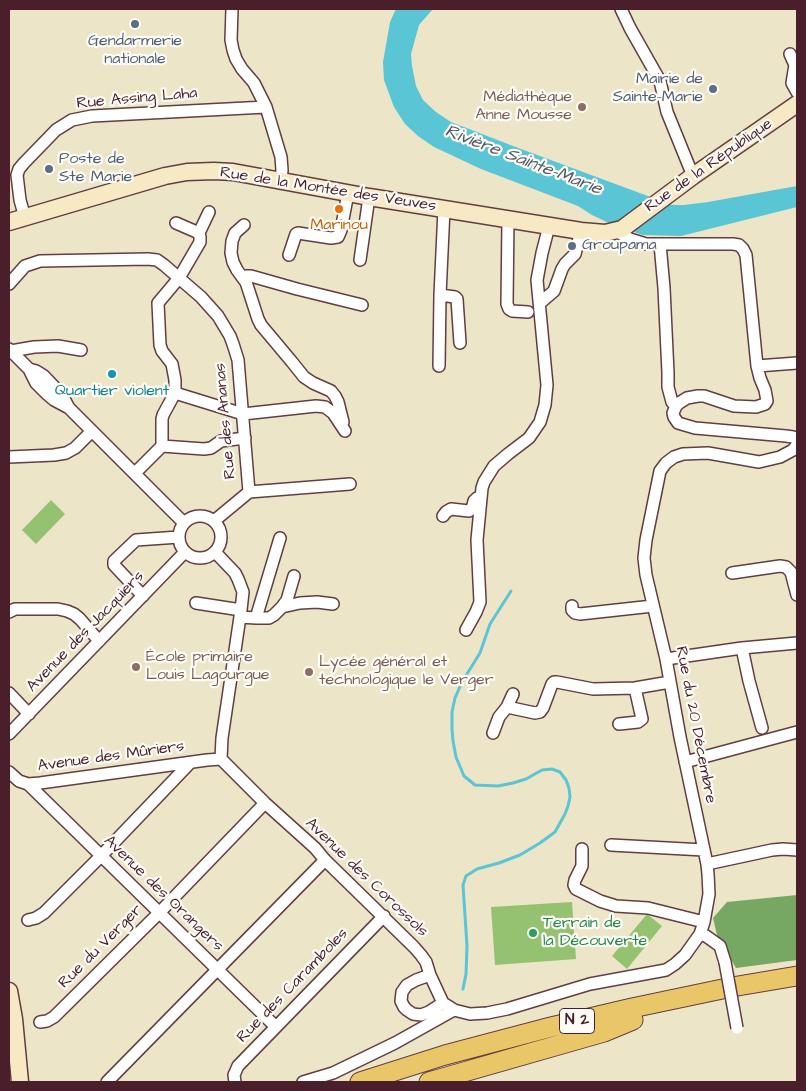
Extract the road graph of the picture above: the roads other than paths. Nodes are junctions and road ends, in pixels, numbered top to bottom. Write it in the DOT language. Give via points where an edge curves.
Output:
graph roads {
  1 [pos="232,9"];
  2 [pos="621,9"];
  3 [pos="790,54"];
  4 [pos="797,92"];
  5 [pos="797,104"];
  6 [pos="266,107"];
  7 [pos="693,176"];
  8 [pos="281,180"];
  9 [pos="348,192"];
  10 [pos="369,196"];
  11 [pos="444,209"];
  12 [pos="209,212"];
  13 [pos="25,218"];
  14 [pos="508,219"];
  15 [pos="9,222"];
  16 [pos="176,223"];
  17 [pos="244,225"];
  18 [pos="549,226"];
  19 [pos="620,229"];
  20 [pos="581,231"];
  21 [pos="200,233"];
  22 [pos="660,244"];
  23 [pos="289,254"];
  24 [pos="360,260"];
  25 [pos="179,278"];
  26 [pos="245,281"];
  27 [pos="9,284"];
  28 [pos="440,295"];
  29 [pos="540,303"];
  30 [pos="362,305"];
  31 [pos="528,312"];
  32 [pos="460,343"];
  33 [pos="81,350"];
  34 [pos="9,351"];
  35 [pos="797,363"];
  36 [pos="439,366"];
  37 [pos="757,366"];
  38 [pos="175,392"];
  39 [pos="676,406"];
  40 [pos="243,414"];
  41 [pos="92,431"];
  42 [pos="245,438"];
  43 [pos="162,446"];
  44 [pos="796,447"];
  45 [pos="9,457"];
  46 [pos="135,473"];
  47 [pos="350,484"];
  48 [pos="249,492"];
  49 [pos="481,496"];
  50 [pos="443,516"];
  51 [pos="214,522"];
  52 [pos="184,523"];
  53 [pos="179,537"];
  54 [pos="280,538"];
  55 [pos="185,552"];
  56 [pos="215,552"];
  57 [pos="732,573"];
  58 [pos="294,576"];
  59 [pos="797,595"];
  60 [pos="143,596"];
  61 [pos="196,603"];
  62 [pos="333,604"];
  63 [pos="572,606"];
  64 [pos="653,606"];
  65 [pos="282,607"];
  66 [pos="11,610"];
  67 [pos="240,613"];
  68 [pos="256,618"];
  69 [pos="466,630"];
  70 [pos="99,641"];
  71 [pos="797,643"];
  72 [pos="742,648"];
  73 [pos="666,660"];
  74 [pos="670,682"];
  75 [pos="635,688"];
  76 [pos="9,693"];
  77 [pos="513,694"];
  78 [pos="508,707"];
  79 [pos="29,714"];
  80 [pos="619,724"];
  81 [pos="762,728"];
  82 [pos="797,732"];
  83 [pos="493,733"];
  84 [pos="9,734"];
  85 [pos="221,759"];
  86 [pos="190,762"];
  87 [pos="685,762"];
  88 [pos="9,772"];
  89 [pos="28,784"];
  90 [pos="265,803"];
  91 [pos="611,845"];
  92 [pos="582,849"];
  93 [pos="704,850"];
  94 [pos="797,850"];
  95 [pos="101,856"];
  96 [pos="325,860"];
  97 [pos="707,864"];
  98 [pos="159,913"];
  99 [pos="384,916"];
  100 [pos="28,920"];
  101 [pos="704,922"];
  102 [pos="700,934"];
  103 [pos="217,969"];
  104 [pos="430,975"];
  105 [pos="797,976"];
  106 [pos="797,989"];
  107 [pos="9,991"];
  108 [pos="443,1003"];
  109 [pos="454,1010"];
  110 [pos="633,1020"];
  111 [pos="40,1022"];
  112 [pos="276,1027"];
  113 [pos="737,1028"];
  114 [pos="380,1076"];
  115 [pos="20,1082"];
  116 [pos="107,1082"];
  117 [pos="234,1082"];
  118 [pos="303,1082"];
  119 [pos="347,1082"];
  120 [pos="360,1082"];
  121 [pos="400,1082"];
  122 [pos="429,1082"];
  1 -- 6 [label="street" via="231,40 236,59 254,83"];
  2 -- 7 [label="street" via="660,81 667,112"];
  3 -- 4 [label="street" via="795,65 792,83"];
  5 -- 7 [label="main road, Rue de la République"];
  6 -- 8 [label="street" via="281,157"];
  6 -- 13 [label="street, Rue Assing Laha" via="92,116 72,120 56,130 24,162 16,175"];
  7 -- 19 [label="main road, Rue de la République"];
  8 -- 9 [label="main road, Rue de la Montée des Veuves"];
  8 -- 13 [label="main road, Rue de la Montée des Veuves" via="233,172 187,172"];
  9 -- 10 [label="main road, Rue de la Montée des Veuves"];
  9 -- 23 [label="street" via="338,237 298,233"];
  10 -- 11 [label="main road, Rue de la Montée des Veuves"];
  10 -- 24 [label="street"];
  11 -- 14 [label="main road, Rue de la Montée des Veuves"];
  11 -- 28 [label="street"];
  12 -- 21 [label="street"];
  13 -- 15 [label="main road, Rue de la Montée des Veuves"];
  14 -- 18 [label="main road, Rue de la Montée des Veuves"];
  14 -- 31 [label="street" via="508,309"];
  16 -- 21 [label="street"];
  17 -- 26 [label="street" via="235,233 231,253"];
  18 -- 20 [label="main road, Rue de la Montée des Veuves"];
  18 -- 29 [label="street" via="538,280"];
  19 -- 20 [label="main road, Rue de la Montée des Veuves" via="605,233"];
  19 -- 22 [label="street" via="621,234 639,242"];
  20 -- 29 [label="street" via="575,254 562,269 554,291"];
  21 -- 25 [label="street" via="200,242"];
  22 -- 37 [label="street" via="733,244 743,249"];
  22 -- 39 [label="street" via="668,387"];
  25 -- 27 [label="street, Rue des Ananas" via="157,260 40,261 25,266"];
  25 -- 38 [label="street" via="157,306 160,345 172,364"];
  25 -- 40 [label="street, Rue des Ananas" via="218,316 230,336 238,360"];
  26 -- 30 [label="street" via="246,276 251,276"];
  26 -- 40 [label="street" via="264,330 304,377 335,396 345,431 326,407"];
  28 -- 32 [label="street" via="457,298"];
  28 -- 36 [label="street"];
  29 -- 49 [label="street" via="546,404 530,438 490,471"];
  33 -- 34 [label="street" via="58,346"];
  34 -- 41 [label="street" via="29,369 44,376"];
  35 -- 37 [label="street"];
  37 -- 39 [label="street" via="766,397 765,404 761,406 734,406 704,396 683,400"];
  38 -- 40 [label="street"];
  38 -- 43 [label="street" via="163,415"];
  39 -- 44 [label="street, Rue du 20 Décembre" via="673,414 683,425 793,437"];
  40 -- 42 [label="street, Rue des Ananas"];
  41 -- 45 [label="street" via="66,453"];
  41 -- 46 [label="street"];
  42 -- 43 [label="street" via="221,440 204,450"];
  42 -- 48 [label="street, Rue des Ananas"];
  43 -- 46 [label="street"];
  44 -- 64 [label="street, Rue du 20 Décembre" via="780,457 759,462 708,453 683,454 666,463 660,471 644,558"];
  46 -- 52 [label="street"];
  47 -- 48 [label="street"];
  48 -- 51 [label="street"];
  49 -- 50 [label="street" via="474,500 469,511 451,509"];
  49 -- 69 [label="street" via="477,540 480,602"];
  51 -- 52 [label="street" via="196,516"];
  51 -- 56 [label="street" via="221,533"];
  52 -- 53 [label="street"];
  53 -- 55 [label="street"];
  53 -- 60 [label="street" via="136,540 114,561 114,565"];
  54 -- 68 [label="street"];
  55 -- 56 [label="street" via="197,558"];
  55 -- 60 [label="street, Avenue des Jacquiers"];
  56 -- 67 [label="street" via="238,579 242,592"];
  57 -- 59 [label="street" via="780,566 786,568 791,572"];
  58 -- 65 [label="street"];
  60 -- 70 [label="street, Avenue des Jacquiers"];
  61 -- 67 [label="street"];
  62 -- 65 [label="street" via="317,602"];
  63 -- 64 [label="street" via="572,610 580,614"];
  64 -- 73 [label="street, Rue du 20 Décembre"];
  65 -- 68 [label="street" via="269,618"];
  66 -- 70 [label="street" via="67,611 80,619"];
  67 -- 68 [label="street"];
  67 -- 85 [label="street"];
  70 -- 79 [label="street, Avenue des Jacquiers"];
  71 -- 72 [label="street"];
  72 -- 73 [label="street"];
  72 -- 81 [label="street"];
  73 -- 74 [label="street, Rue du 20 Décembre"];
  74 -- 75 [label="street"];
  74 -- 87 [label="street, Rue du 20 Décembre"];
  75 -- 78 [label="street" via="593,689 554,682 540,712"];
  75 -- 80 [label="street" via="642,719"];
  76 -- 79 [label="street"];
  77 -- 78 [label="street"];
  78 -- 83 [label="street" via="499,717"];
  79 -- 84 [label="street, Avenue des Jacquiers"];
  82 -- 87 [label="street"];
  85 -- 86 [label="street, Avenue des Mûriers"];
  85 -- 90 [label="street, Avenue des Corossols"];
  86 -- 89 [label="street, Avenue des Mûriers"];
  86 -- 95 [label="street"];
  87 -- 93 [label="street, Rue du 20 Décembre"];
  88 -- 89 [label="street, Avenue des Mûriers"];
  89 -- 95 [label="street, Avenue des Orangers"];
  90 -- 96 [label="street, Avenue des Corossols"];
  90 -- 98 [label="street, Rue du Verger"];
  91 -- 93 [label="street"];
  92 -- 101 [label="street" via="582,866 574,885 580,891 616,906 648,908"];
  93 -- 97 [label="street, Rue du 20 Décembre"];
  94 -- 97 [label="street" via="772,850"];
  95 -- 98 [label="street, Avenue des Orangers"];
  95 -- 100 [label="street" via="44,913"];
  96 -- 99 [label="street, Avenue des Corossols"];
  96 -- 103 [label="street"];
  97 -- 101 [label="street, Rue du 20 Décembre" via="709,894"];
  98 -- 103 [label="street, Avenue des Orangers"];
  98 -- 111 [label="street, Rue du Verger" via="54,1017"];
  99 -- 104 [label="street, Avenue des Corossols" via="422,955"];
  99 -- 112 [label="street, Rue des Caramboles"];
  101 -- 102 [label="street, Rue du 20 Décembre"];
  102 -- 109 [label="street" via="685,955 666,970 590,984 487,1013 470,1014"];
  102 -- 113 [label="street, bridge" via="720,946"];
  103 -- 112 [label="street, Avenue des Orangers"];
  103 -- 116 [label="street"];
  104 -- 108 [label="street, Avenue des Corossols"];
  104 -- 108 [label="street" via="407,986 401,1001 407,1010 421,1015"];
  105 -- 114 [label="highway, N 2" via="551,1027"];
  106 -- 110 [label="highway, N 2"];
  107 -- 115 [label="main road"];
  108 -- 109 [label="street"];
  109 -- 118 [label="street" via="395,1044 333,1073"];
  110 -- 121 [label="highway, N 2"];
  110 -- 122 [label="highway" via="604,1032"];
  112 -- 117 [label="street, Rue des Caramboles" via="238,1066"];
  114 -- 119 [label="highway"];
  114 -- 120 [label="highway, N 2"];
}
